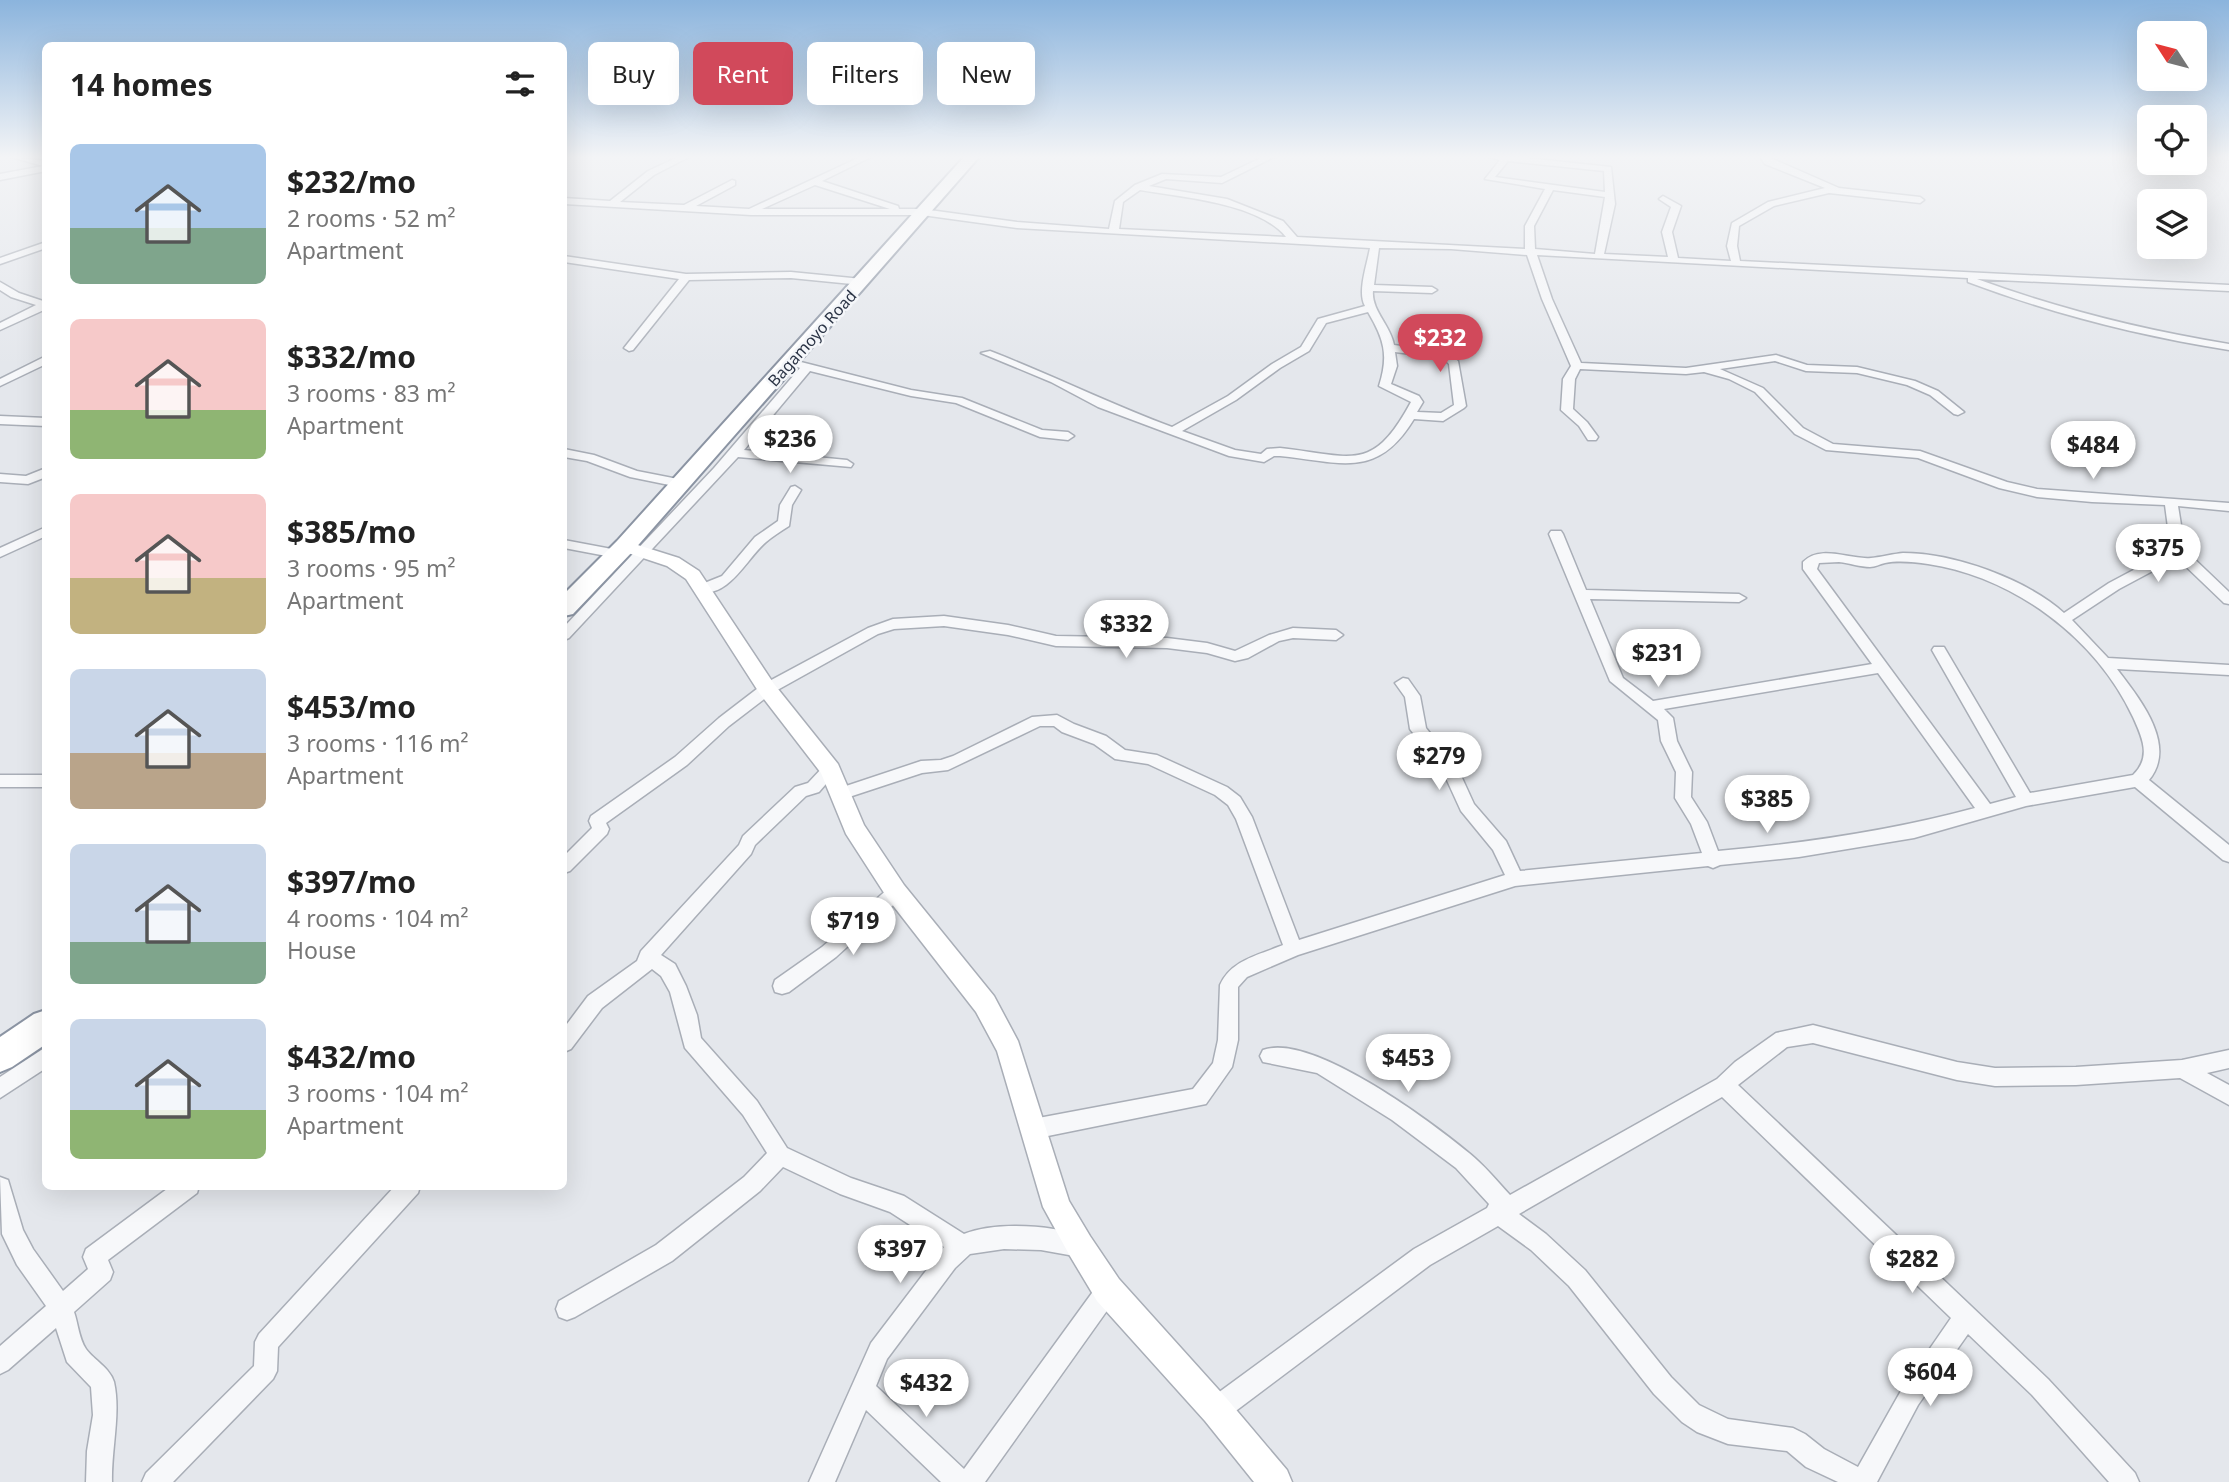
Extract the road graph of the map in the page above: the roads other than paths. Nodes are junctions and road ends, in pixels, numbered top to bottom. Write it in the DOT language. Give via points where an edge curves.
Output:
graph roads {
  1 [pos="910,226"];
  2 [pos="1033,226"];
  3 [pos="1114,226"];
  4 [pos="1283,226"];
  5 [pos="1530,226"];
  6 [pos="1604,226"];
  7 [pos="1669,226"];
  8 [pos="1735,226"];
  9 [pos="1114,232"];
  10 [pos="1294,240"];
  11 [pos="1374,245"];
  12 [pos="42,246"];
  13 [pos="1529,252"];
  14 [pos="1599,257"];
  15 [pos="567,259"];
  16 [pos="0,261"];
  17 [pos="1674,261"];
  18 [pos="1736,263"];
  19 [pos="1961,276"];
  20 [pos="686,277"];
  21 [pos="862,282"];
  22 [pos="0,285"];
  23 [pos="1367,288"];
  24 [pos="2229,289"];
  25 [pos="1432,290"];
  26 [pos="42,304"];
  27 [pos="42,307"];
  28 [pos="1370,308"];
  29 [pos="0,327"];
  30 [pos="2229,347"];
  31 [pos="629,348"];
  32 [pos="1388,348"];
  33 [pos="986,353"];
  34 [pos="42,361"];
  35 [pos="799,365"];
  36 [pos="1577,366"];
  37 [pos="1707,369"];
  38 [pos="0,383"];
  39 [pos="1958,412"];
  40 [pos="42,414"];
  41 [pos="1409,415"];
  42 [pos="0,420"];
  43 [pos="27,421"];
  44 [pos="42,422"];
  45 [pos="1174,431"];
  46 [pos="1068,436"];
  47 [pos="1592,437"];
  48 [pos="737,453"];
  49 [pos="567,454"];
  50 [pos="847,464"];
  51 [pos="42,474"];
  52 [pos="0,478"];
  53 [pos="679,483"];
  54 [pos="796,490"];
  55 [pos="2171,501"];
  56 [pos="2229,507"];
  57 [pos="42,533"];
  58 [pos="1556,534"];
  59 [pos="567,544"];
  60 [pos="630,551"];
  61 [pos="2178,551"];
  62 [pos="0,553"];
  63 [pos="702,589"];
  64 [pos="1583,594"];
  65 [pos="1739,598"];
  66 [pos="2229,600"];
  67 [pos="569,613"];
  68 [pos="2062,619"];
  69 [pos="1336,635"];
  70 [pos="1940,650"];
  71 [pos="2105,663"];
  72 [pos="1881,668"];
  73 [pos="2229,670"];
  74 [pos="1403,683"];
  75 [pos="767,689"];
  76 [pos="1653,706"];
  77 [pos="830,770"];
  78 [pos="2138,780"];
  79 [pos="0,781"];
  80 [pos="42,781"];
  81 [pos="840,794"];
  82 [pos="2026,800"];
  83 [pos="1986,810"];
  84 [pos="2229,855"];
  85 [pos="1713,861"];
  86 [pos="567,863"];
  87 [pos="1516,879"];
  88 [pos="896,892"];
  89 [pos="1293,949"];
  90 [pos="648,956"];
  91 [pos="782,986"];
  92 [pos="42,1028"];
  93 [pos="567,1039"];
  94 [pos="0,1056"];
  95 [pos="1270,1056"];
  96 [pos="42,1059"];
  97 [pos="2229,1059"];
  98 [pos="2182,1069"];
  99 [pos="1724,1085"];
  100 [pos="0,1089"];
  101 [pos="2229,1096"];
  102 [pos="1033,1129"];
  103 [pos="780,1155"];
  104 [pos="0,1187"];
  105 [pos="184,1190"];
  106 [pos="406,1190"];
  107 [pos="1502,1210"];
  108 [pos="962,1245"];
  109 [pos="1080,1246"];
  110 [pos="1108,1290"];
  111 [pos="568,1308"];
  112 [pos="62,1309"];
  113 [pos="1966,1316"];
  114 [pos="0,1362"];
  115 [pos="862,1390"];
  116 [pos="1216,1410"];
  117 [pos="99,1482"];
  118 [pos="155,1482"];
  119 [pos="822,1482"];
  120 [pos="959,1482"];
  121 [pos="970,1482"];
  122 [pos="1275,1482"];
  123 [pos="1854,1482"];
  124 [pos="1863,1482"];
  125 [pos="2126,1482"];
  1 -- 21 [label="highway, Bagamoyo Road"];
  2 -- 9 [label="street"];
  3 -- 9 [label="street"];
  4 -- 10 [label="street"];
  5 -- 13 [label="street"];
  6 -- 14 [label="street"];
  7 -- 17 [label="street"];
  8 -- 18 [label="street"];
  9 -- 10 [label="street"];
  10 -- 11 [label="street"];
  11 -- 13 [label="street"];
  11 -- 23 [label="street"];
  12 -- 16 [label="street"];
  13 -- 14 [label="street"];
  13 -- 36 [label="street"];
  14 -- 17 [label="street"];
  15 -- 20 [label="street"];
  17 -- 18 [label="street"];
  18 -- 19 [label="street"];
  19 -- 24 [label="street"];
  19 -- 30 [label="street" via="2072,315"];
  20 -- 21 [label="street" via="791,275"];
  20 -- 31 [label="street"];
  21 -- 35 [label="highway, Bagamoyo Road"];
  22 -- 26 [label="street"];
  23 -- 25 [label="street"];
  23 -- 28 [label="street"];
  27 -- 29 [label="street"];
  28 -- 32 [label="street" via="1387,335"];
  28 -- 45 [label="street" via="1322,321 1310,346"];
  32 -- 41 [label="street" via="1391,366 1385,386 1415,398"];
  32 -- 41 [label="street" via="1446,355 1454,363 1460,406 1443,417"];
  33 -- 45 [label="street" via="1055,380 1102,405"];
  34 -- 38 [label="street"];
  35 -- 46 [label="street" via="958,400 1040,433"];
  35 -- 48 [label="street"];
  35 -- 53 [label="highway, Bagamoyo Road"];
  36 -- 37 [label="street"];
  36 -- 47 [label="street" via="1569,379 1567,410"];
  37 -- 39 [label="street" via="1776,358 1806,368 1857,370 1924,388"];
  37 -- 55 [label="street" via="1759,390 1799,431 1830,447 1920,455 1985,480 2033,492"];
  40 -- 43 [label="street"];
  41 -- 45 [label="street" via="1380,455 1360,460 1280,452 1255,458"];
  42 -- 43 [label="street"];
  43 -- 44 [label="street"];
  48 -- 50 [label="street"];
  48 -- 60 [label="street"];
  49 -- 53 [label="street"];
  51 -- 52 [label="street" via="29,480"];
  53 -- 60 [label="highway, Bagamoyo Road"];
  54 -- 63 [label="street" via="786,505 784,523 760,540 727,579"];
  55 -- 56 [label="street"];
  55 -- 61 [label="street"];
  57 -- 62 [label="street"];
  58 -- 64 [label="street"];
  59 -- 60 [label="street"];
  60 -- 63 [label="street" via="673,562 693,575"];
  60 -- 67 [label="highway, Bagamoyo Road"];
  60 -- 67 [label="street"];
  61 -- 66 [label="street"];
  61 -- 68 [label="street"];
  63 -- 75 [label="street"];
  64 -- 65 [label="street"];
  64 -- 76 [label="street" via="1617,681"];
  68 -- 71 [label="street"];
  68 -- 72 [label="street" via="2038,600 2002,582 1916,557 1869,563 1859,558 1817,557 1810,562 1810,569"];
  69 -- 75 [label="street" via="1293,633 1235,656 1185,644 1056,641 962,623 914,621 873,631"];
  70 -- 82 [label="street"];
  71 -- 73 [label="street"];
  71 -- 78 [label="street" via="2147,729 2153,756 2148,771"];
  72 -- 76 [label="street"];
  72 -- 83 [label="street"];
  74 -- 87 [label="street" via="1412,696 1418,729 1452,773 1467,807 1500,846"];
  75 -- 77 [label="street"];
  75 -- 86 [label="street" via="681,761 597,821 601,829"];
  76 -- 85 [label="street" via="1665,718 1669,741 1684,772 1684,798 1699,822"];
  77 -- 81 [label="street"];
  77 -- 90 [label="street" via="749,841"];
  78 -- 82 [label="street"];
  78 -- 84 [label="street"];
  79 -- 80 [label="street"];
  81 -- 88 [label="street" via="854,828"];
  81 -- 89 [label="street" via="921,767 942,766 1037,721 1057,720 1121,755 1151,759 1234,801 1259,853"];
  82 -- 83 [label="street"];
  83 -- 85 [label="street" via="1914,831"];
  85 -- 87 [label="street"];
  87 -- 89 [label="street"];
  88 -- 91 [label="street" via="829,952"];
  88 -- 102 [label="street" via="985,1004 1009,1049"];
  89 -- 102 [label="street" via="1240,971 1229,985 1222,1067 1199,1097"];
  90 -- 93 [label="street" via="644,966 595,1002"];
  90 -- 103 [label="street" via="668,970 692,1042 750,1108"];
  92 -- 94 [label="highway"];
  95 -- 107 [label="street" via="1322,1066 1429,1133 1463,1161"];
  96 -- 100 [label="street"];
  97 -- 98 [label="street"];
  98 -- 99 [label="street" via="1995,1077 1812,1034 1783,1039"];
  98 -- 101 [label="street"];
  99 -- 107 [label="street"];
  99 -- 113 [label="street"];
  102 -- 109 [label="street" via="1057,1207"];
  103 -- 108 [label="street" via="848,1187 896,1203"];
  103 -- 111 [label="street" via="741,1193 664,1253"];
  104 -- 112 [label="street" via="13,1234"];
  105 -- 112 [label="street" via="94,1256 102,1272"];
  106 -- 118 [label="street" via="267,1342 265,1371"];
  107 -- 116 [label="street" via="1422,1257"];
  107 -- 123 [label="street" via="1598,1302 1649,1369 1690,1412 1731,1434 1791,1439 1815,1458 1848,1472"];
  108 -- 109 [label="street" via="1004,1238"];
  108 -- 115 [label="street" via="894,1329"];
  109 -- 110 [label="street"];
  110 -- 116 [label="street"];
  110 -- 121 [label="street"];
  112 -- 114 [label="street"];
  112 -- 117 [label="street" via="75,1354 102,1382 105,1415"];
  113 -- 124 [label="street" via="1910,1397"];
  113 -- 125 [label="street" via="2040,1387"];
  115 -- 119 [label="street"];
  115 -- 120 [label="street"];
  116 -- 122 [label="street"];
}
